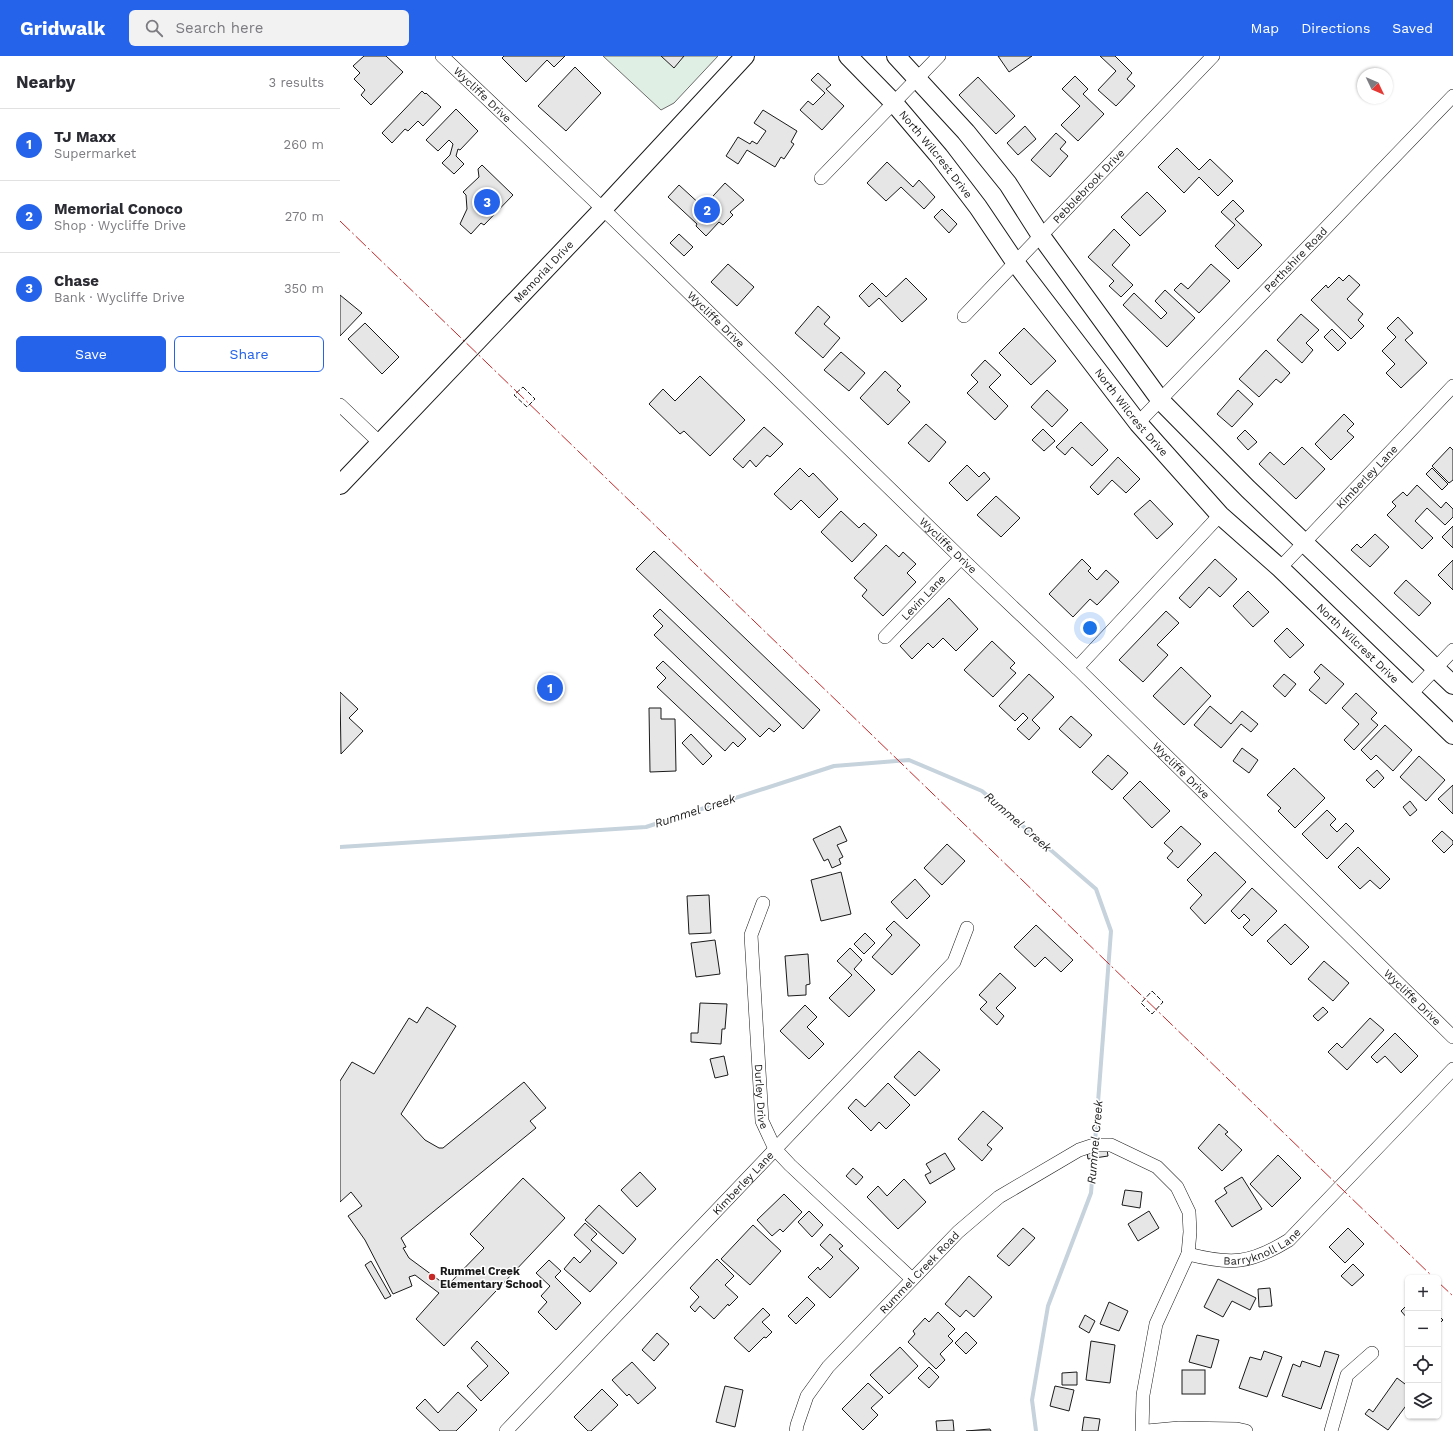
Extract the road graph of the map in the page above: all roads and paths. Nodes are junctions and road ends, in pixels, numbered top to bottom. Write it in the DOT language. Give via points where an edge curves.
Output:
graph roads {
  1 [pos="442,56"];
  2 [pos="745,56"];
  3 [pos="848,56"];
  4 [pos="896,56"];
  5 [pos="939,56"];
  6 [pos="1212,56"];
  7 [pos="918,78"];
  8 [pos="1453,96"];
  9 [pos="894,102"];
  10 [pos="821,178"];
  11 [pos="603,209"];
  12 [pos="1040,236"];
  13 [pos="1016,262"];
  14 [pos="964,316"];
  15 [pos="1453,386"];
  16 [pos="1161,401"];
  17 [pos="340,405"];
  18 [pos="1138,423"];
  19 [pos="380,443"];
  20 [pos="340,485"];
  21 [pos="1220,514"];
  22 [pos="1304,542"];
  23 [pos="961,558"];
  24 [pos="1280,568"];
  25 [pos="885,637"];
  26 [pos="1453,650"];
  27 [pos="1077,668"];
  28 [pos="1436,669"];
  29 [pos="1453,685"];
  30 [pos="1410,695"];
  31 [pos="1453,735"];
  32 [pos="763,903"];
  33 [pos="967,928"];
  34 [pos="1453,1037"];
  35 [pos="1453,1069"];
  36 [pos="775,1149"];
  37 [pos="1188,1254"];
  38 [pos="912,1279"];
  39 [pos="1372,1353"];
  40 [pos="506,1431"];
  41 [pos="796,1431"];
  42 [pos="1142,1431"];
  43 [pos="1147,1431"];
  44 [pos="1246,1431"];
  45 [pos="1331,1431"];
  1 -- 11 [label="street, Wycliffe Drive"];
  2 -- 11 [label="main road, Memorial Drive"];
  3 -- 9 [label="main road, North Wilcrest Drive"];
  4 -- 7 [label="main road"];
  5 -- 7 [label="street"];
  6 -- 12 [label="street, Pebblebrook Drive"];
  7 -- 9 [label="street"];
  7 -- 12 [label="main road" via="1008,184"];
  8 -- 16 [label="street, Perthshire Road"];
  9 -- 10 [label="street"];
  9 -- 13 [label="main road, North Wilcrest Drive" via="974,201"];
  11 -- 19 [label="main road, Memorial Drive"];
  11 -- 23 [label="street, Wycliffe Drive"];
  12 -- 13 [label="street, Pebblebrook Drive"];
  12 -- 16 [label="main road"];
  13 -- 14 [label="street, Pebblebrook Drive"];
  13 -- 18 [label="main road, North Wilcrest Drive"];
  15 -- 22 [label="street, Kimberley Lane"];
  16 -- 18 [label="street, Perthshire Road"];
  16 -- 22 [label="main road"];
  17 -- 19 [label="street"];
  18 -- 21 [label="main road, North Wilcrest Drive"];
  19 -- 20 [label="main road, Memorial Drive"];
  21 -- 24 [label="main road, North Wilcrest Drive"];
  21 -- 27 [label="street"];
  22 -- 24 [label="street, Kimberley Lane"];
  22 -- 28 [label="main road"];
  23 -- 25 [label="street, Levin Lane"];
  23 -- 27 [label="street, Wycliffe Drive"];
  24 -- 30 [label="main road, North Wilcrest Drive"];
  26 -- 28 [label="street"];
  27 -- 34 [label="street, Wycliffe Drive"];
  28 -- 29 [label="main road"];
  28 -- 30 [label="street"];
  30 -- 31 [label="main road, North Wilcrest Drive"];
  32 -- 36 [label="street, Durley Drive" via="751,935 751,943 762,1122"];
  33 -- 36 [label="street, Kimberley Lane" via="954,962"];
  35 -- 37 [label="street, Barryknoll Lane" via="1289,1240 1251,1259 1231,1261"];
  36 -- 38 [label="street, Durley Drive"];
  36 -- 40 [label="street, Kimberley Lane"];
  37 -- 38 [label="street, Rummel Creek Road" via="1189,1212 1177,1187 1157,1167 1111,1145 1094,1145 1079,1150 999,1197 958,1232"];
  37 -- 42 [label="street" via="1156,1324 1143,1395"];
  38 -- 41 [label="street, Rummel Creek Road" via="828,1367 808,1396"];
  39 -- 45 [label="street" via="1347,1375"];
  43 -- 44 [label="street" via="1179,1428"];
}
